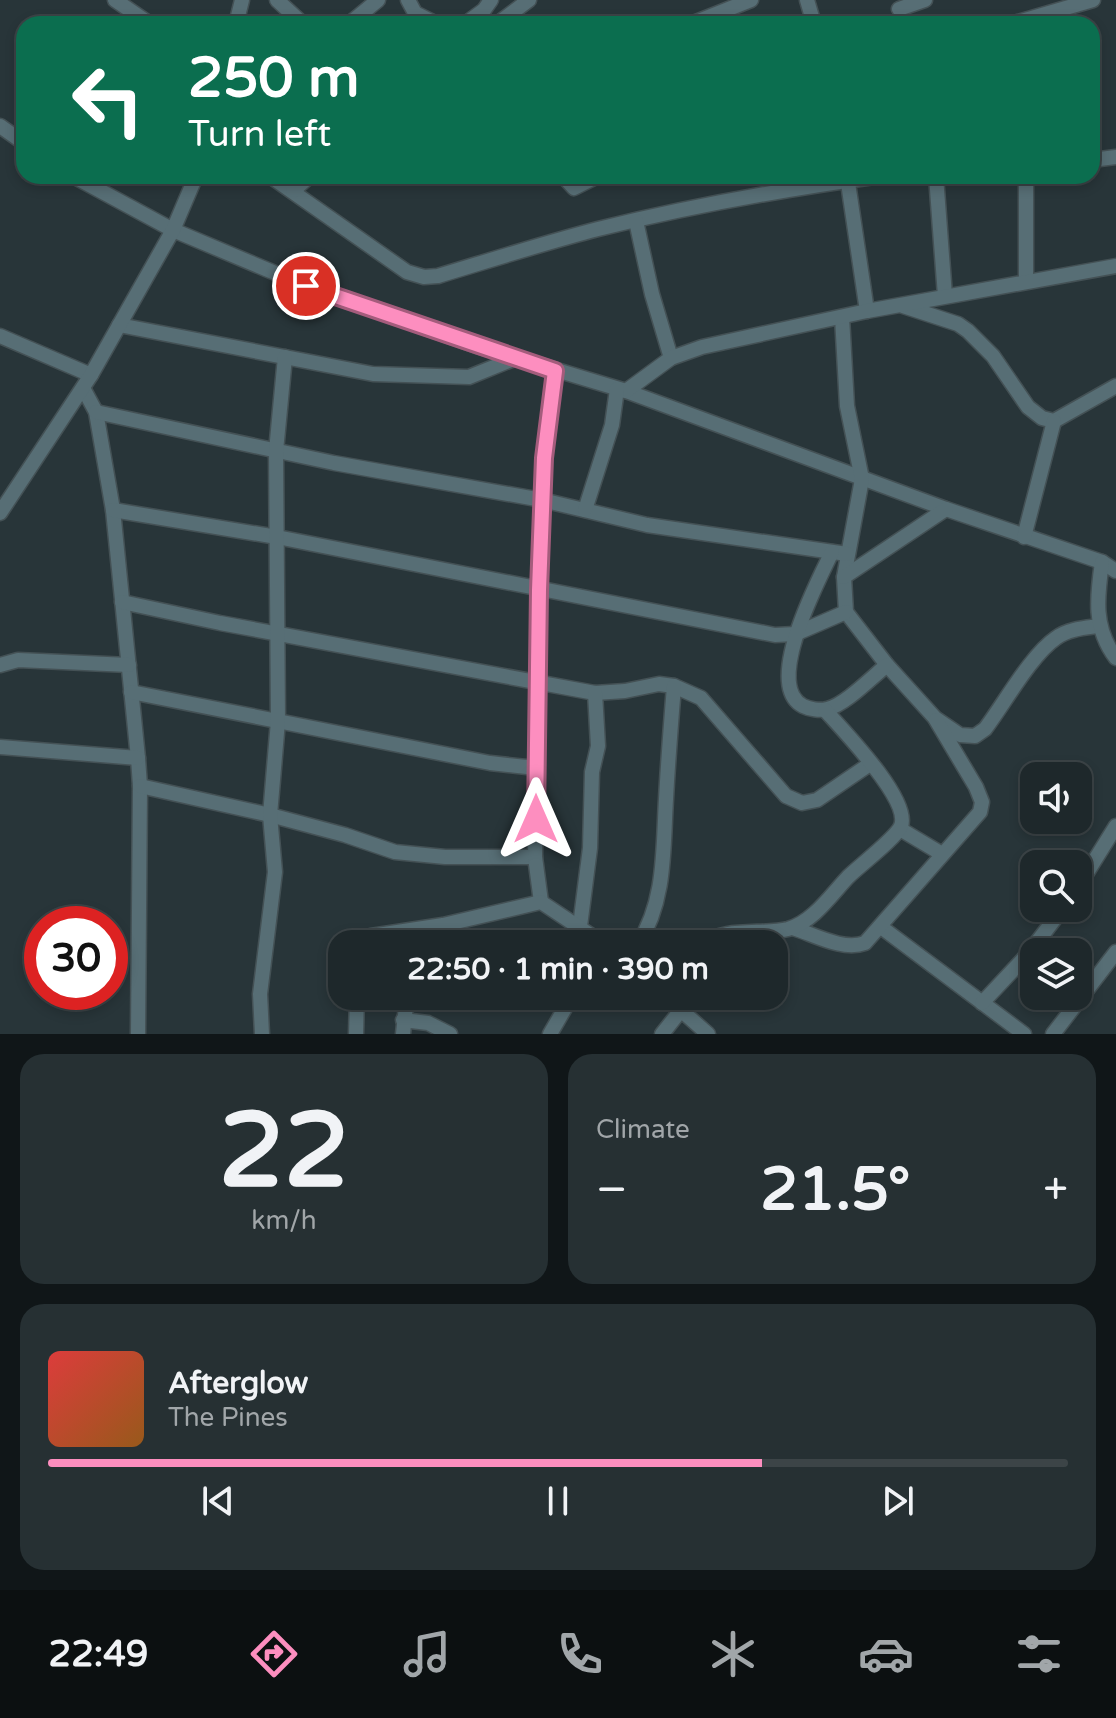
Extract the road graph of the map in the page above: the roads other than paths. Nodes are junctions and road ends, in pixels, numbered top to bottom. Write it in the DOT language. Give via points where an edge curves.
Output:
graph roads {
  1 [pos="115,0"];
  2 [pos="277,0"];
  3 [pos="378,0"];
  4 [pos="408,0"];
  5 [pos="491,0"];
  6 [pos="529,0"];
  7 [pos="751,0"];
  8 [pos="925,0"];
  9 [pos="1093,0"];
  10 [pos="897,4"];
  11 [pos="138,16"];
  12 [pos="294,16"];
  13 [pos="359,16"];
  14 [pos="421,16"];
  15 [pos="476,16"];
  16 [pos="508,16"];
  17 [pos="711,16"];
  18 [pos="1038,16"];
  19 [pos="88,184"];
  20 [pos="193,184"];
  21 [pos="282,184"];
  22 [pos="301,184"];
  23 [pos="815,184"];
  24 [pos="848,184"];
  25 [pos="937,184"];
  26 [pos="1026,184"];
  27 [pos="293,191"];
  28 [pos="636,221"];
  29 [pos="173,230"];
  30 [pos="1116,266"];
  31 [pos="1026,280"];
  32 [pos="945,296"];
  33 [pos="899,305"];
  34 [pos="867,311"];
  35 [pos="842,317"];
  36 [pos="119,325"];
  37 [pos="0,336"];
  38 [pos="285,357"];
  39 [pos="516,358"];
  40 [pos="671,358"];
  41 [pos="555,371"];
  42 [pos="91,375"];
  43 [pos="1116,386"];
  44 [pos="83,388"];
  45 [pos="621,390"];
  46 [pos="96,412"];
  47 [pos="1054,421"];
  48 [pos="276,451"];
  49 [pos="862,479"];
  50 [pos="542,500"];
  51 [pos="946,509"];
  52 [pos="113,510"];
  53 [pos="585,510"];
  54 [pos="0,513"];
  55 [pos="277,537"];
  56 [pos="1024,537"];
  57 [pos="832,552"];
  58 [pos="847,554"];
  59 [pos="1102,562"];
  60 [pos="1116,571"];
  61 [pos="844,577"];
  62 [pos="539,590"];
  63 [pos="122,602"];
  64 [pos="846,612"];
  65 [pos="1099,626"];
  66 [pos="276,634"];
  67 [pos="795,634"];
  68 [pos="1116,658"];
  69 [pos="0,665"];
  70 [pos="129,665"];
  71 [pos="887,665"];
  72 [pos="537,682"];
  73 [pos="674,686"];
  74 [pos="131,692"];
  75 [pos="595,693"];
  76 [pos="825,710"];
  77 [pos="935,718"];
  78 [pos="278,721"];
  79 [pos="0,747"];
  80 [pos="138,758"];
  81 [pos="870,764"];
  82 [pos="536,768"];
  83 [pos="140,786"];
  84 [pos="270,815"];
  85 [pos="1116,826"];
  86 [pos="900,829"];
  87 [pos="942,854"];
  88 [pos="535,857"];
  89 [pos="1092,865"];
  90 [pos="541,902"];
  91 [pos="1052,922"];
  92 [pos="580,926"];
  93 [pos="881,927"];
  94 [pos="421,928"];
  95 [pos="793,928"];
  96 [pos="408,930"];
  97 [pos="585,930"];
  98 [pos="646,930"];
  99 [pos="783,930"];
  100 [pos="1116,952"];
  101 [pos="982,1003"];
  102 [pos="357,1010"];
  103 [pos="564,1010"];
  104 [pos="677,1010"];
  105 [pos="688,1010"];
  106 [pos="403,1027"];
  107 [pos="138,1034"];
  108 [pos="262,1034"];
  109 [pos="356,1034"];
  110 [pos="450,1034"];
  111 [pos="550,1034"];
  112 [pos="662,1034"];
  113 [pos="708,1034"];
  114 [pos="1024,1034"];
  115 [pos="1053,1034"];
  1 -- 11 [label="street"];
  2 -- 12 [label="street"];
  3 -- 13 [label="street"];
  4 -- 14 [label="street"];
  5 -- 15 [label="street"];
  6 -- 16 [label="street"];
  7 -- 17 [label="street"];
  8 -- 10 [label="street"];
  9 -- 18 [label="street"];
  19 -- 29 [label="street"];
  20 -- 29 [label="street"];
  21 -- 27 [label="street"];
  22 -- 27 [label="street"];
  23 -- 28 [label="street"];
  24 -- 34 [label="street"];
  25 -- 32 [label="street"];
  26 -- 31 [label="street"];
  27 -- 28 [label="street" via="407,272 424,277"];
  28 -- 40 [label="street"];
  29 -- 36 [label="street"];
  29 -- 39 [label="street" via="306,286"];
  30 -- 31 [label="street"];
  31 -- 32 [label="street"];
  32 -- 33 [label="street"];
  33 -- 34 [label="street"];
  33 -- 47 [label="street" via="968,331 993,356 1028,407"];
  34 -- 35 [label="street"];
  35 -- 40 [label="street"];
  35 -- 49 [label="street" via="847,406"];
  36 -- 38 [label="street"];
  36 -- 42 [label="street"];
  37 -- 42 [label="street"];
  38 -- 39 [label="street" via="373,374 452,379"];
  38 -- 48 [label="street"];
  39 -- 41 [label="street"];
  40 -- 45 [label="street"];
  41 -- 45 [label="street"];
  41 -- 50 [label="street"];
  42 -- 44 [label="street"];
  43 -- 47 [label="street"];
  44 -- 46 [label="street"];
  44 -- 54 [label="street"];
  45 -- 49 [label="street"];
  45 -- 53 [label="street"];
  46 -- 48 [label="street"];
  46 -- 52 [label="street"];
  47 -- 56 [label="street"];
  48 -- 50 [label="street"];
  48 -- 55 [label="street"];
  49 -- 51 [label="street"];
  49 -- 58 [label="street"];
  50 -- 53 [label="street"];
  50 -- 62 [label="street"];
  51 -- 56 [label="street"];
  51 -- 61 [label="street"];
  52 -- 55 [label="street"];
  52 -- 63 [label="street"];
  53 -- 57 [label="street" via="647,525"];
  55 -- 62 [label="street"];
  55 -- 66 [label="street"];
  56 -- 59 [label="street"];
  57 -- 58 [label="street"];
  57 -- 67 [label="street"];
  58 -- 61 [label="street"];
  59 -- 60 [label="street"];
  59 -- 65 [label="street"];
  61 -- 64 [label="street"];
  62 -- 67 [label="street" via="775,635"];
  62 -- 72 [label="street"];
  63 -- 66 [label="street"];
  63 -- 70 [label="street"];
  64 -- 67 [label="street"];
  64 -- 71 [label="street"];
  65 -- 68 [label="street"];
  65 -- 77 [label="street" via="1056,637 975,736 960,735"];
  66 -- 72 [label="street"];
  66 -- 78 [label="street"];
  67 -- 76 [label="street" via="789,691 807,708"];
  69 -- 70 [label="street" via="18,660"];
  70 -- 74 [label="street"];
  71 -- 76 [label="street"];
  71 -- 77 [label="street"];
  72 -- 75 [label="street"];
  72 -- 82 [label="street"];
  73 -- 75 [label="street"];
  73 -- 81 [label="street" via="701,698 786,796 802,803 817,800"];
  73 -- 98 [label="street" via="665,849"];
  74 -- 78 [label="street"];
  74 -- 80 [label="street"];
  75 -- 92 [label="street" via="598,746"];
  76 -- 81 [label="street"];
  77 -- 87 [label="street" via="982,802 980,812"];
  78 -- 82 [label="street"];
  78 -- 84 [label="street"];
  79 -- 80 [label="street"];
  80 -- 83 [label="street"];
  81 -- 86 [label="street" via="900,807"];
  82 -- 88 [label="street"];
  83 -- 84 [label="street"];
  83 -- 107 [label="street"];
  84 -- 88 [label="street" via="395,852"];
  84 -- 108 [label="street" via="275,872 260,994"];
  85 -- 89 [label="street"];
  86 -- 87 [label="street"];
  86 -- 95 [label="street"];
  87 -- 93 [label="street"];
  88 -- 90 [label="street"];
  90 -- 92 [label="street"];
  90 -- 94 [label="street"];
  91 -- 101 [label="street"];
  92 -- 97 [label="street"];
  93 -- 95 [label="street" via="854,947"];
  93 -- 101 [label="street"];
  94 -- 96 [label="street"];
  95 -- 99 [label="street"];
  100 -- 115 [label="street"];
  101 -- 114 [label="street"];
  102 -- 109 [label="street"];
  103 -- 111 [label="street"];
  104 -- 112 [label="street"];
  105 -- 113 [label="street"];
  106 -- 110 [label="street" via="428,1023"];
}
